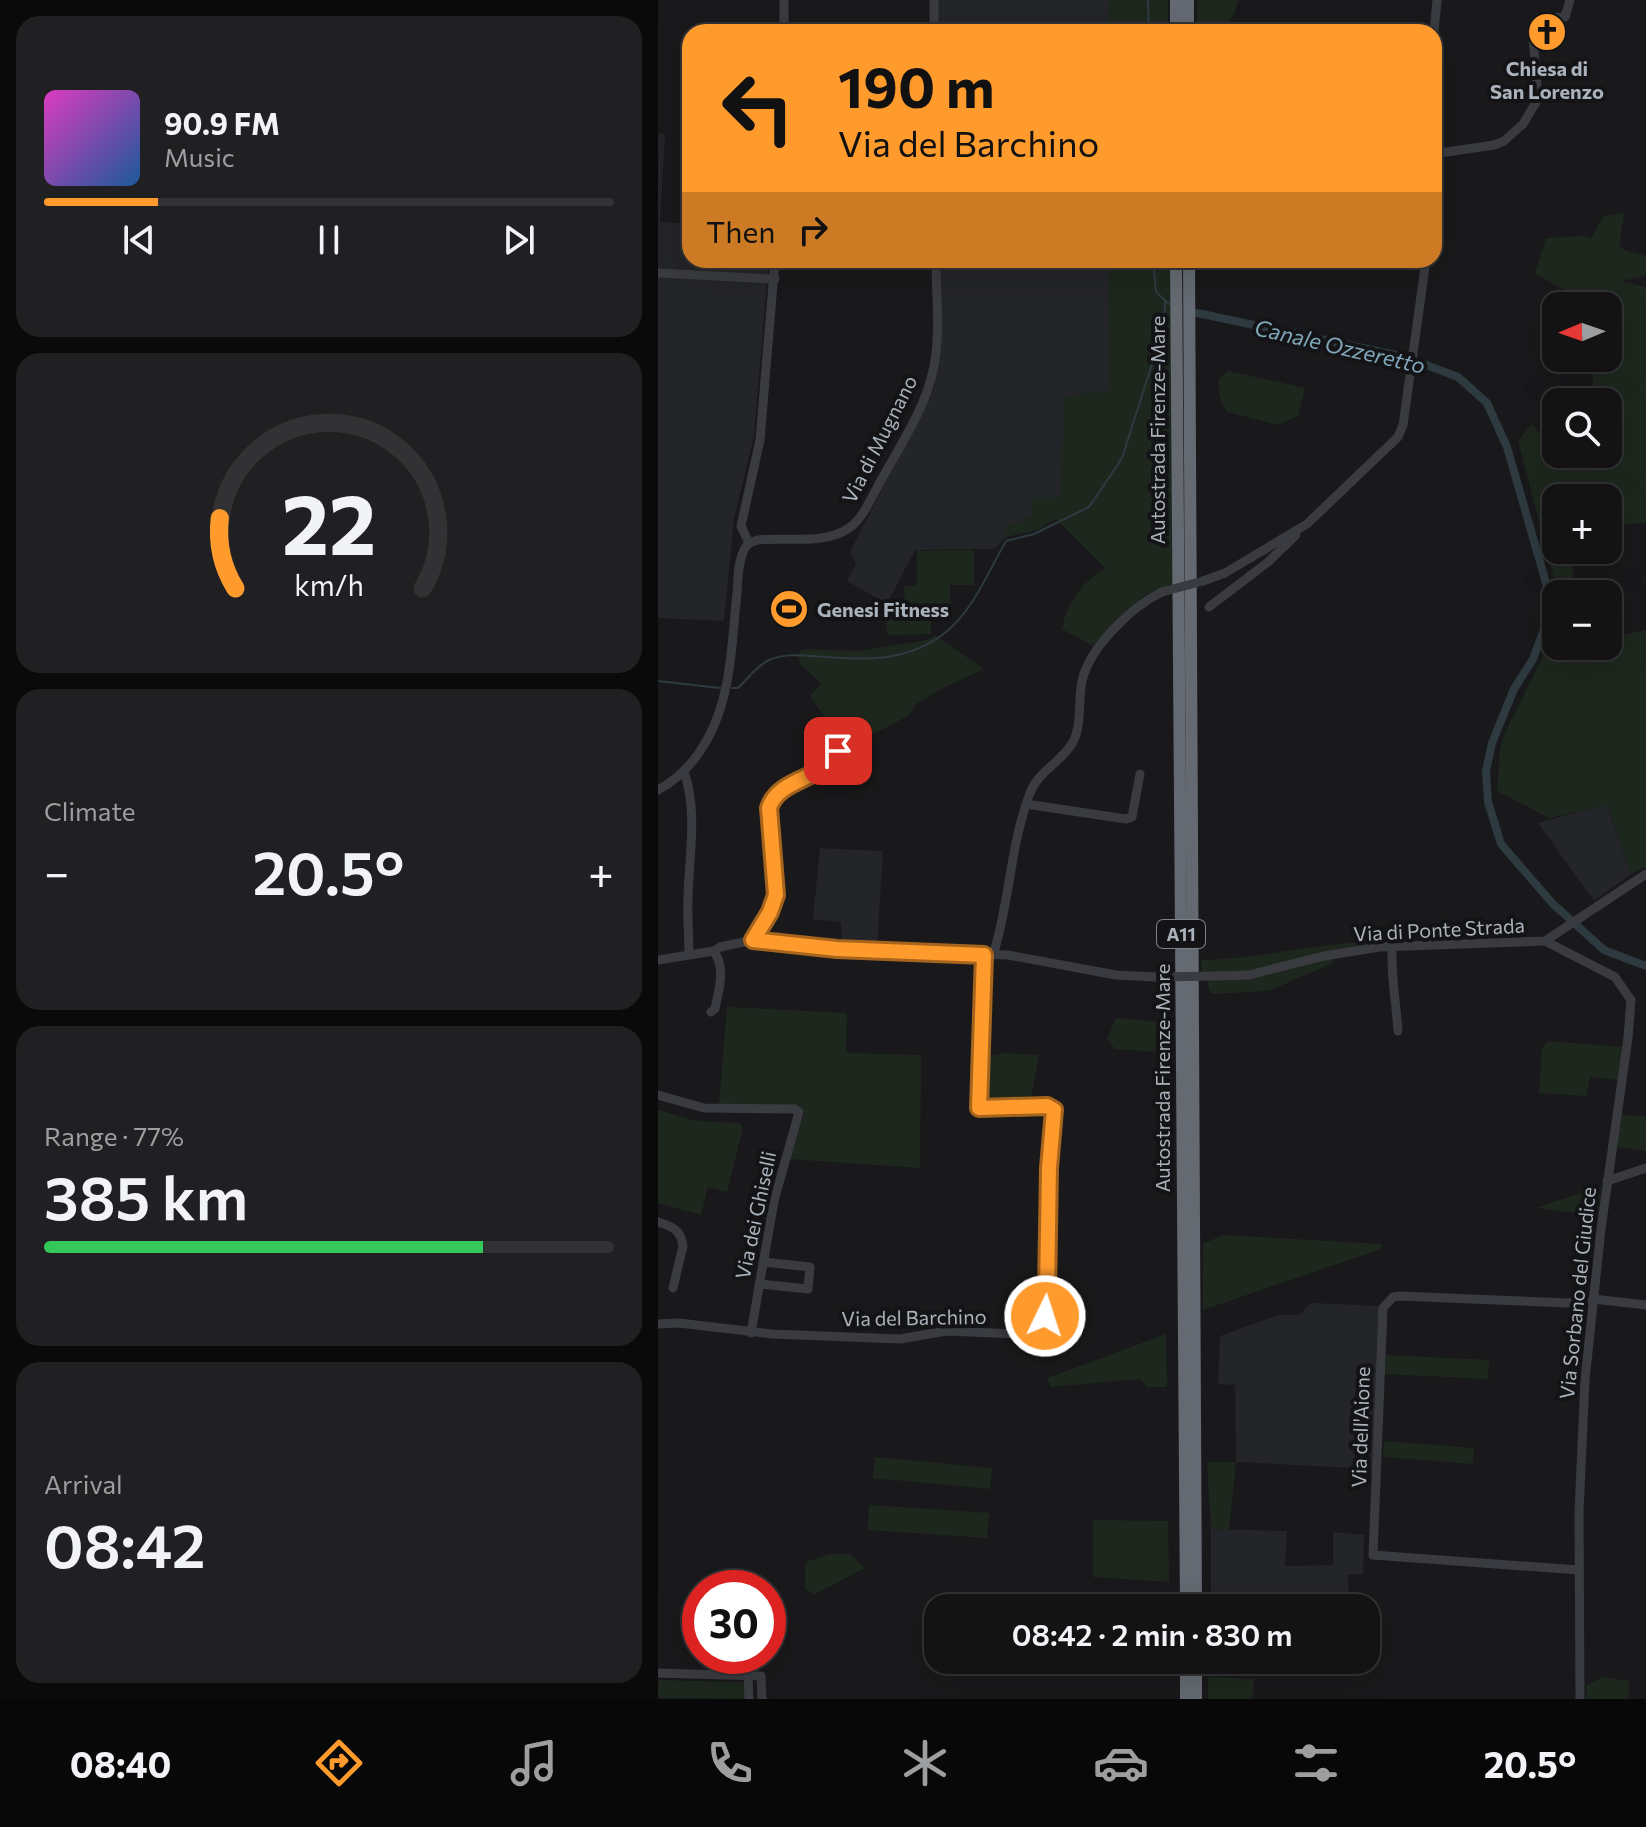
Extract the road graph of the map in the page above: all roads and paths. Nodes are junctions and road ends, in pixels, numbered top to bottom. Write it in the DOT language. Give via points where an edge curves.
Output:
graph roads {
  1 [pos="784,0"];
  2 [pos="934,0"];
  3 [pos="1176,0"];
  4 [pos="1188,0"];
  5 [pos="1437,0"];
  6 [pos="1570,0"];
  7 [pos="784,24"];
  8 [pos="934,24"];
  9 [pos="1176,24"];
  10 [pos="1188,24"];
  11 [pos="1435,24"];
  12 [pos="1442,153"];
  13 [pos="775,268"];
  14 [pos="936,268"];
  15 [pos="1176,268"];
  16 [pos="1189,268"];
  17 [pos="1425,268"];
  18 [pos="658,273"];
  19 [pos="775,279"];
  20 [pos="1307,524"];
  21 [pos="749,543"];
  22 [pos="1209,607"];
  23 [pos="838,751"];
  24 [pos="684,772"];
  25 [pos="1140,774"];
  26 [pos="658,790"];
  27 [pos="1026,804"];
  28 [pos="1646,874"];
  29 [pos="753,940"];
  30 [pos="1545,941"];
  31 [pos="1392,948"];
  32 [pos="714,951"];
  33 [pos="689,954"];
  34 [pos="989,955"];
  35 [pos="658,960"];
  36 [pos="711,1012"];
  37 [pos="1398,1031"];
  38 [pos="658,1095"];
  39 [pos="1646,1168"];
  40 [pos="1607,1181"];
  41 [pos="658,1222"];
  42 [pos="763,1262"];
  43 [pos="759,1284"];
  44 [pos="673,1288"];
  45 [pos="1593,1299"];
  46 [pos="1646,1305"];
  47 [pos="658,1324"];
  48 [pos="751,1333"];
  49 [pos="1579,1570"];
  50 [pos="1186,1594"];
  51 [pos="1196,1594"];
  52 [pos="658,1673"];
  53 [pos="1186,1674"];
  54 [pos="1196,1674"];
  55 [pos="748,1676"];
  56 [pos="749,1699"];
  57 [pos="762,1699"];
  58 [pos="1186,1699"];
  59 [pos="1196,1699"];
  60 [pos="1580,1699"];
  1 -- 7 [label="street"];
  2 -- 8 [label="street"];
  3 -- 9 [label="highway"];
  4 -- 10 [label="highway"];
  5 -- 11 [label="street"];
  6 -- 12 [label="street" via="1565,17 1538,19 1533,37 1538,99 1523,124 1494,145"];
  13 -- 19 [label="street"];
  14 -- 21 [label="street, Via di Mugnano" via="933,372 860,518 831,536"];
  15 -- 50 [label="highway, Autostrada Firenze-Mare / A11"];
  16 -- 51 [label="highway, Autostrada Firenze-Mare / A11"];
  17 -- 20 [label="street" via="1398,437"];
  18 -- 19 [label="street"];
  19 -- 21 [label="street" via="760,440 741,526"];
  20 -- 22 [label="street"];
  20 -- 27 [label="street, bridge" via="1225,573 1162,592 1136,607 1089,663 1073,743 1041,774"];
  21 -- 24 [label="street" via="739,572 721,705"];
  23 -- 29 [label="street" via="823,768 772,800 776,895"];
  24 -- 26 [label="street"];
  24 -- 33 [label="street" via="689,784"];
  25 -- 27 [label="street" via="1132,817 1126,819"];
  27 -- 34 [label="street" via="1003,925"];
  28 -- 30 [label="street, Via di Ponte Strada"];
  29 -- 32 [label="street"];
  29 -- 34 [label="street, Via di Ponte Strada"];
  30 -- 31 [label="street, Via di Ponte Strada"];
  30 -- 40 [label="street, Via Sorbano del Giudice" via="1615,977 1631,1000"];
  31 -- 34 [label="street, Via di Ponte Strada, bridge" via="1324,956 1249,975 1217,976 1116,975"];
  31 -- 37 [label="street"];
  32 -- 33 [label="street"];
  32 -- 36 [label="street" via="721,976"];
  33 -- 35 [label="street"];
  34 -- 48 [label="street, Via del Barchino" via="979,1108 1054,1110 1045,1316 1018,1334 946,1331 900,1339"];
  38 -- 42 [label="street, Via dei Ghiselli" via="704,1108 799,1112"];
  39 -- 40 [label="street"];
  40 -- 45 [label="street, Via Sorbano del Giudice"];
  41 -- 44 [label="street" via="676,1229 682,1240"];
  42 -- 43 [label="street, Via dei Ghiselli"];
  42 -- 43 [label="street" via="810,1267 808,1289"];
  43 -- 48 [label="street, Via dei Ghiselli"];
  45 -- 46 [label="street"];
  45 -- 49 [label="street, Via Sorbano del Giudice"];
  45 -- 49 [label="street, Via dell'Aione" via="1568,1303 1399,1296 1383,1312 1373,1555"];
  47 -- 48 [label="street"];
  49 -- 60 [label="street, Via Sorbano del Giudice"];
  52 -- 55 [label="street"];
  53 -- 58 [label="highway"];
  54 -- 59 [label="highway"];
  55 -- 56 [label="street"];
  55 -- 57 [label="street" via="761,1676"];
}
